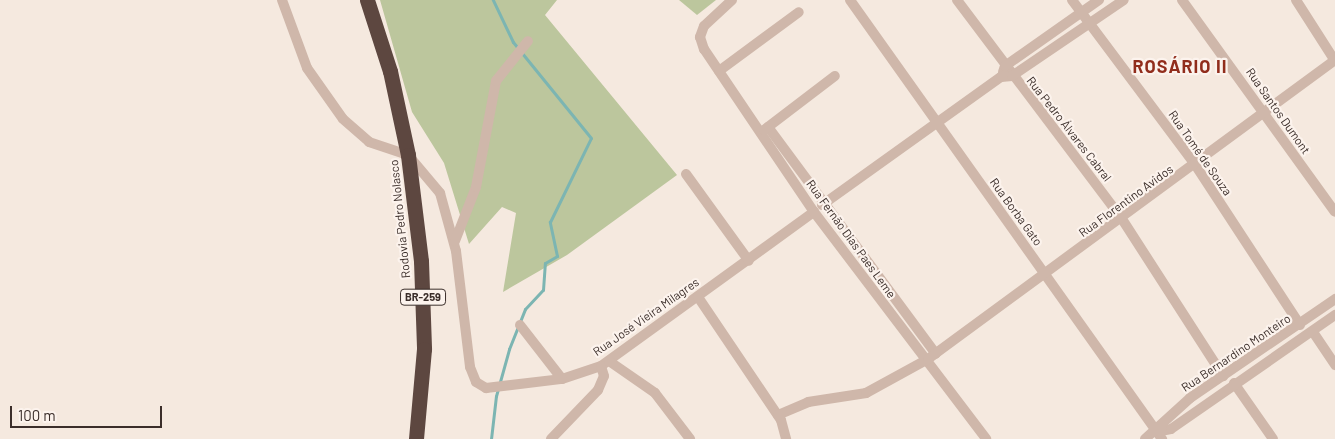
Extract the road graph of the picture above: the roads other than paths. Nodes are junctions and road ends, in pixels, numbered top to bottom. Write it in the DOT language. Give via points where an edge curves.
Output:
graph roads {
  1 [pos="282,0"];
  2 [pos="367,0"];
  3 [pos="732,0"];
  4 [pos="850,0"];
  5 [pos="957,0"];
  6 [pos="1072,0"];
  7 [pos="1099,0"];
  8 [pos="1124,0"];
  9 [pos="1182,0"];
  10 [pos="1296,0"];
  11 [pos="798,12"];
  12 [pos="1082,12"];
  13 [pos="1091,24"];
  14 [pos="528,41"];
  15 [pos="1335,60"];
  16 [pos="1005,66"];
  17 [pos="719,71"];
  18 [pos="834,76"];
  19 [pos="1012,76"];
  20 [pos="1001,77"];
  21 [pos="1267,114"];
  22 [pos="938,124"];
  23 [pos="765,129"];
  24 [pos="408,155"];
  25 [pos="1196,166"];
  26 [pos="686,174"];
  27 [pos="818,209"];
  28 [pos="1335,212"];
  29 [pos="1122,219"];
  30 [pos="455,241"];
  31 [pos="749,261"];
  32 [pos="1046,276"];
  33 [pos="698,296"];
  34 [pos="1335,299"];
  35 [pos="1335,315"];
  36 [pos="520,325"];
  37 [pos="1300,325"];
  38 [pos="1313,332"];
  39 [pos="932,357"];
  40 [pos="605,364"];
  41 [pos="1335,365"];
  42 [pos="1223,376"];
  43 [pos="562,379"];
  44 [pos="1234,383"];
  45 [pos="778,415"];
  46 [pos="1159,435"];
  47 [pos="416,439"];
  48 [pos="551,439"];
  49 [pos="690,439"];
  50 [pos="786,439"];
  51 [pos="986,439"];
  52 [pos="1145,439"];
  53 [pos="1273,439"];
  1 -- 24 [label="street" via="307,68 343,119 369,142"];
  2 -- 24 [label="highway, Rodovia Pedro Nolasco / BR-259" via="390,71"];
  3 -- 17 [label="street, Rua Fernão Dias Paes Leme" via="704,26 700,37"];
  4 -- 22 [label="street, Rua Borba Gato"];
  5 -- 16 [label="street, Rua Pedro Álvares Cabral"];
  6 -- 12 [label="street, Rua Tomé de Souza"];
  7 -- 12 [label="street"];
  8 -- 13 [label="street"];
  9 -- 21 [label="street, Rua Santos Dumont"];
  10 -- 15 [label="street"];
  11 -- 17 [label="street"];
  12 -- 13 [label="street, Rua Tomé de Souza"];
  12 -- 16 [label="street"];
  13 -- 19 [label="street"];
  13 -- 25 [label="street, Rua Tomé de Souza"];
  14 -- 30 [label="street" via="496,81 476,187"];
  15 -- 21 [label="street, Rua Florentino Avidos"];
  16 -- 19 [label="street, Rua Pedro Álvares Cabral"];
  16 -- 20 [label="street"];
  17 -- 23 [label="street, Rua Fernão Dias Paes Leme"];
  18 -- 23 [label="street"];
  19 -- 20 [label="street"];
  19 -- 29 [label="street, Rua Pedro Álvares Cabral"];
  20 -- 22 [label="street, Rua José Vieira Milagres"];
  21 -- 25 [label="street, Rua Florentino Avidos"];
  21 -- 28 [label="street, Rua Santos Dumont"];
  22 -- 27 [label="street, Rua José Vieira Milagres"];
  22 -- 32 [label="street, Rua Borba Gato"];
  23 -- 27 [label="street, Rua Fernão Dias Paes Leme"];
  24 -- 30 [label="street, Rua José Vieira Milagres" via="440,193"];
  24 -- 47 [label="highway, Rodovia Pedro Nolasco / BR-259" via="424,313"];
  25 -- 29 [label="street, Rua Florentino Avidos"];
  25 -- 37 [label="street, Rua Tomé de Souza"];
  26 -- 31 [label="street"];
  27 -- 31 [label="street, Rua José Vieira Milagres"];
  27 -- 39 [label="street, Rua Fernão Dias Paes Leme"];
  29 -- 32 [label="street, Rua Florentino Avidos"];
  29 -- 42 [label="street, Rua Pedro Álvares Cabral"];
  30 -- 43 [label="street, Rua José Vieira Milagres" via="470,367 476,382 490,389"];
  31 -- 33 [label="street, Rua José Vieira Milagres"];
  32 -- 39 [label="street, Rua Florentino Avidos"];
  32 -- 46 [label="street, Rua Borba Gato"];
  33 -- 40 [label="street, Rua José Vieira Milagres"];
  33 -- 45 [label="street"];
  34 -- 37 [label="street, Rua Bernardino Monteiro"];
  35 -- 38 [label="street, Rua Bernardino Monteiro"];
  36 -- 43 [label="street"];
  37 -- 42 [label="street, Rua Bernardino Monteiro"];
  38 -- 41 [label="street"];
  38 -- 44 [label="street, Rua Bernardino Monteiro"];
  39 -- 45 [label="street, Rua Florentino Avidos" via="866,393 808,402"];
  39 -- 51 [label="street, Rua Fernão Dias Paes Leme"];
  40 -- 43 [label="street, Rua José Vieira Milagres"];
  40 -- 48 [label="street" via="598,390"];
  40 -- 49 [label="street" via="655,393"];
  42 -- 46 [label="street, Rua Bernardino Monteiro" via="1190,398"];
  44 -- 46 [label="street, Rua Bernardino Monteiro"];
  44 -- 53 [label="street"];
  45 -- 50 [label="street"];
  46 -- 52 [label="street, Rua Bernardino Monteiro"];
}
